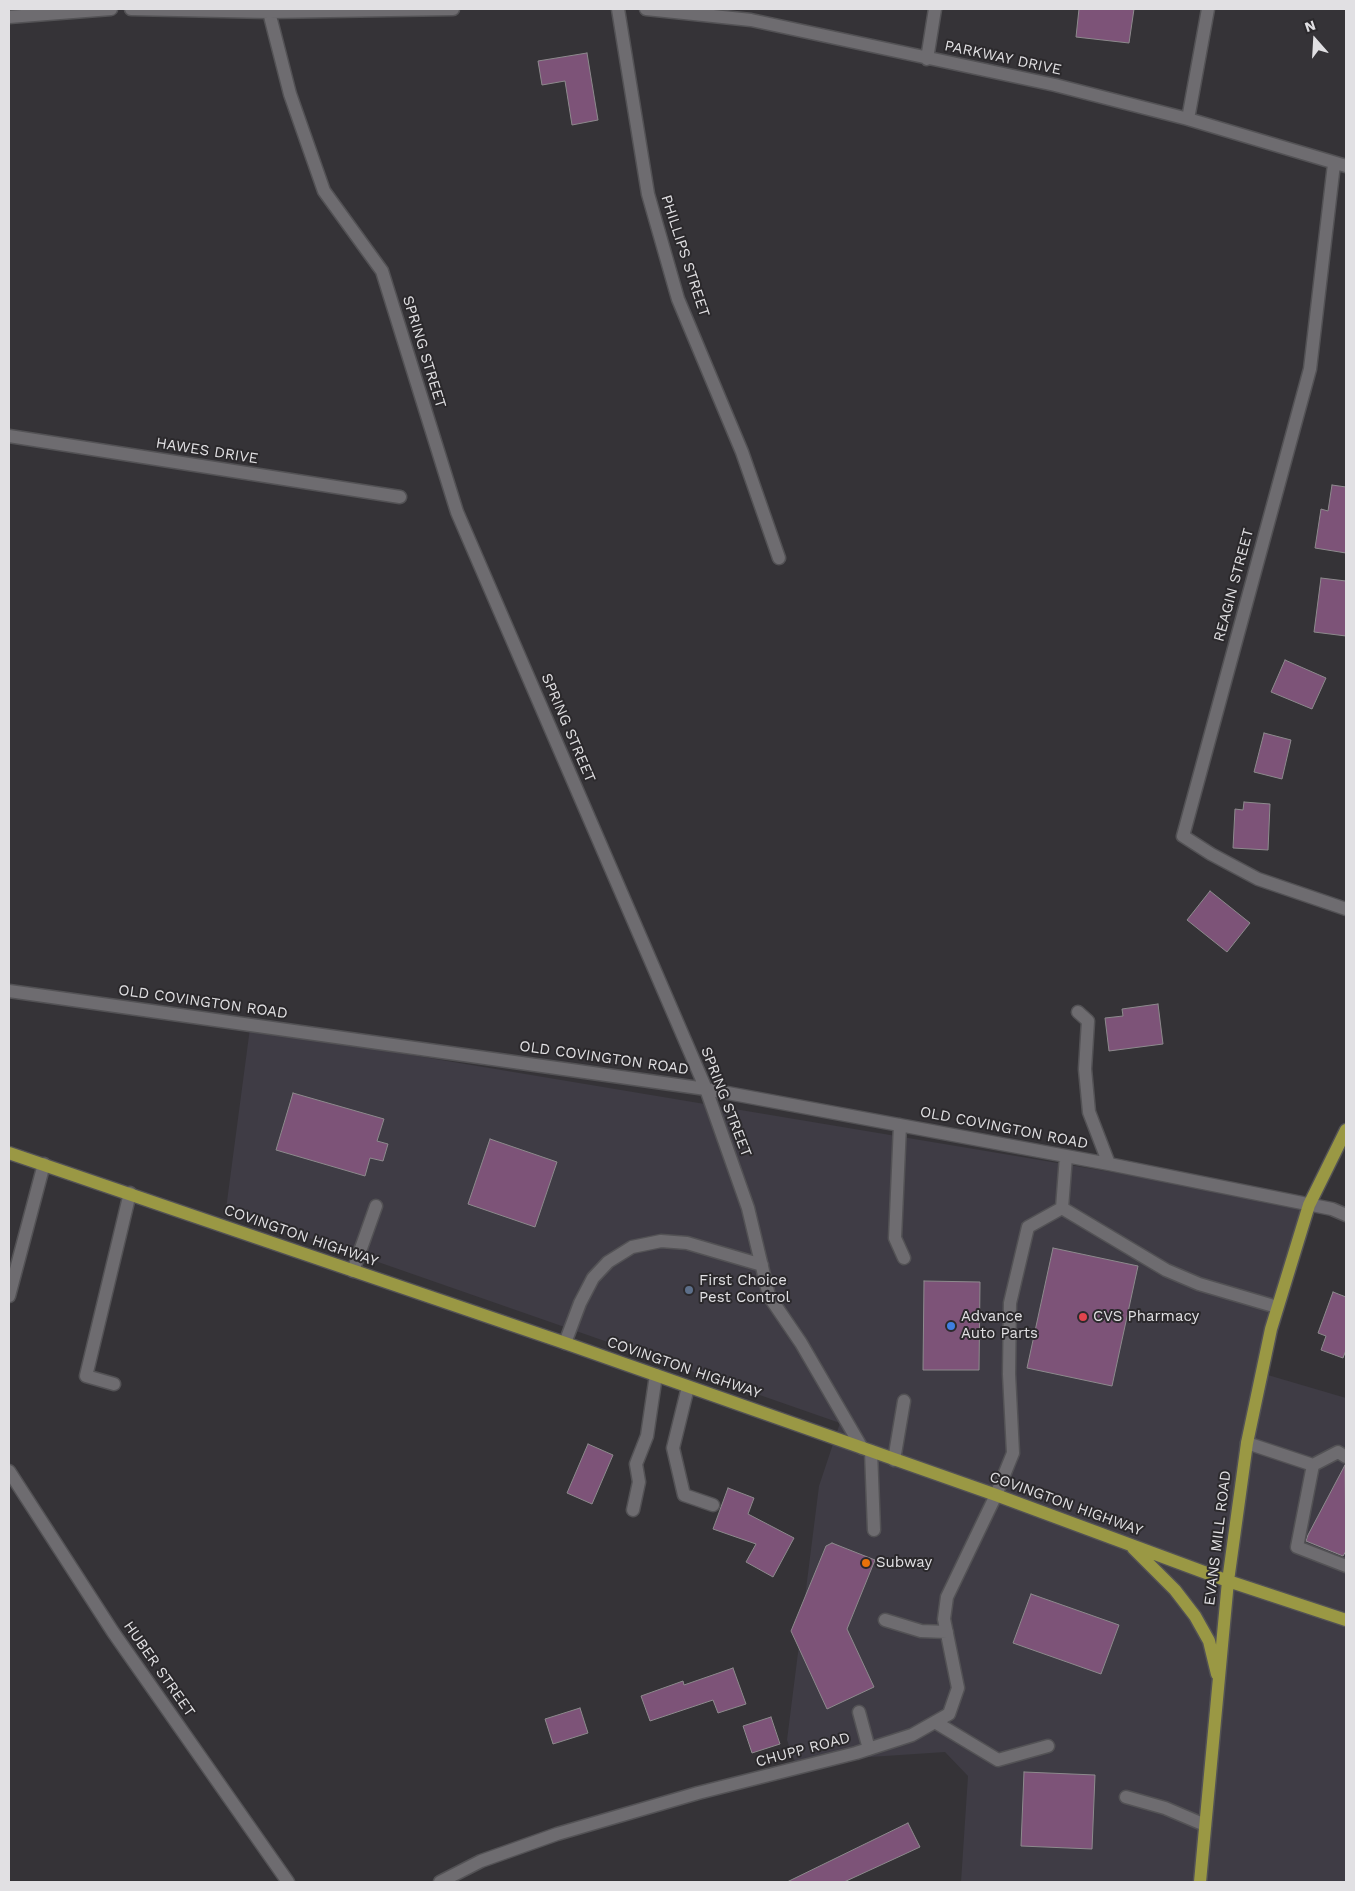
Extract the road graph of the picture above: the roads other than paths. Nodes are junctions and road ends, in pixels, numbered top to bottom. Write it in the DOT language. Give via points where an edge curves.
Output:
graph roads {
  1 [pos="111,9"];
  2 [pos="131,9"];
  3 [pos="453,9"];
  4 [pos="618,9"];
  5 [pos="646,9"];
  6 [pos="935,9"];
  7 [pos="1208,9"];
  8 [pos="269,12"];
  9 [pos="9,17"];
  10 [pos="927,59"];
  11 [pos="1188,119"];
  12 [pos="1340,165"];
  13 [pos="9,436"];
  14 [pos="400,497"];
  15 [pos="779,558"];
  16 [pos="1346,909"];
  17 [pos="9,991"];
  18 [pos="1078,1012"];
  19 [pos="706,1089"];
  20 [pos="900,1125"];
  21 [pos="1346,1130"];
  22 [pos="9,1153"];
  23 [pos="1066,1156"];
  24 [pos="44,1164"];
  25 [pos="1109,1164"];
  26 [pos="130,1194"];
  27 [pos="1309,1205"];
  28 [pos="376,1206"];
  29 [pos="1062,1208"];
  30 [pos="1346,1215"];
  31 [pos="904,1258"];
  32 [pos="762,1266"];
  33 [pos="353,1271"];
  34 [pos="9,1296"];
  35 [pos="1277,1307"];
  36 [pos="565,1343"];
  37 [pos="656,1375"];
  38 [pos="114,1384"];
  39 [pos="688,1387"];
  40 [pos="904,1401"];
  41 [pos="1247,1443"];
  42 [pos="867,1450"];
  43 [pos="1346,1457"];
  44 [pos="894,1460"];
  45 [pos="1313,1465"];
  46 [pos="9,1471"];
  47 [pos="996,1495"];
  48 [pos="713,1505"];
  49 [pos="633,1510"];
  50 [pos="874,1530"];
  51 [pos="1130,1545"];
  52 [pos="1346,1566"];
  53 [pos="1228,1582"];
  54 [pos="885,1620"];
  55 [pos="1346,1620"];
  56 [pos="947,1632"];
  57 [pos="1219,1686"];
  58 [pos="860,1712"];
  59 [pos="935,1722"];
  60 [pos="1048,1746"];
  61 [pos="869,1749"];
  62 [pos="1126,1796"];
  63 [pos="1205,1825"];
  64 [pos="288,1882"];
  65 [pos="440,1882"];
  66 [pos="1200,1882"];
  1 -- 9 [label="street"];
  2 -- 8 [label="street"];
  3 -- 8 [label="street"];
  4 -- 15 [label="street, PHILLIPS STREET" via="648,194 678,299 742,452"];
  5 -- 10 [label="street, PARKWAY DRIVE" via="751,20"];
  6 -- 10 [label="street"];
  7 -- 11 [label="street"];
  8 -- 19 [label="street, SPRING STREET" via="290,94 324,191 382,271 457,512"];
  10 -- 11 [label="street, PARKWAY DRIVE" via="1055,85"];
  11 -- 12 [label="street, PARKWAY DRIVE"];
  12 -- 16 [label="street, REAGIN STREET" via="1310,369 1183,836 1258,879"];
  13 -- 14 [label="street, HAWES DRIVE"];
  17 -- 19 [label="street, OLD COVINGTON ROAD"];
  18 -- 25 [label="street" via="1088,1021 1085,1069 1089,1112"];
  19 -- 20 [label="street, OLD COVINGTON ROAD"];
  19 -- 32 [label="street, SPRING STREET" via="748,1208"];
  20 -- 23 [label="street, OLD COVINGTON ROAD"];
  20 -- 31 [label="street" via="895,1238"];
  21 -- 27 [label="main road, EVANS MILL ROAD"];
  22 -- 24 [label="main road, COVINGTON HIGHWAY"];
  23 -- 25 [label="street, OLD COVINGTON ROAD"];
  23 -- 29 [label="street"];
  24 -- 26 [label="main road, COVINGTON HIGHWAY"];
  24 -- 34 [label="street"];
  25 -- 27 [label="street, OLD COVINGTON ROAD"];
  26 -- 33 [label="main road, COVINGTON HIGHWAY"];
  26 -- 38 [label="street" via="86,1376"];
  27 -- 30 [label="street, OLD COVINGTON ROAD"];
  27 -- 35 [label="main road, EVANS MILL ROAD"];
  28 -- 33 [label="street"];
  29 -- 35 [label="street" via="1166,1270 1199,1284"];
  29 -- 47 [label="street, CHUPP ROAD" via="1028,1227 1010,1303 1009,1374 1014,1453"];
  32 -- 36 [label="street" via="687,1243 662,1241 632,1247 608,1262 593,1278"];
  32 -- 42 [label="street, SPRING STREET" via="769,1296"];
  33 -- 36 [label="main road, COVINGTON HIGHWAY"];
  35 -- 41 [label="main road, EVANS MILL ROAD"];
  36 -- 37 [label="main road, COVINGTON HIGHWAY"];
  37 -- 39 [label="main road, COVINGTON HIGHWAY"];
  37 -- 49 [label="street" via="647,1436 636,1464 639,1482"];
  39 -- 42 [label="main road, COVINGTON HIGHWAY"];
  39 -- 48 [label="street" via="673,1448 684,1495"];
  40 -- 44 [label="street"];
  41 -- 45 [label="street"];
  41 -- 53 [label="main road, EVANS MILL ROAD"];
  42 -- 44 [label="main road, COVINGTON HIGHWAY"];
  42 -- 50 [label="street"];
  43 -- 45 [label="street" via="1338,1452"];
  44 -- 47 [label="main road, COVINGTON HIGHWAY"];
  45 -- 52 [label="street" via="1297,1547"];
  46 -- 64 [label="street, HUBER STREET" via="113,1632"];
  47 -- 51 [label="main road, COVINGTON HIGHWAY"];
  47 -- 56 [label="street, CHUPP ROAD" via="947,1597 944,1619"];
  51 -- 53 [label="main road, COVINGTON HIGHWAY"];
  51 -- 57 [label="main road" via="1175,1590 1195,1616 1209,1641"];
  53 -- 55 [label="main road, COVINGTON HIGHWAY"];
  53 -- 57 [label="main road, EVANS MILL ROAD"];
  54 -- 56 [label="street" via="921,1631"];
  56 -- 59 [label="street, CHUPP ROAD" via="958,1688 950,1714"];
  57 -- 63 [label="main road, EVANS MILL ROAD"];
  58 -- 61 [label="street"];
  59 -- 60 [label="street" via="998,1760"];
  59 -- 61 [label="street, CHUPP ROAD"];
  61 -- 65 [label="street, CHUPP ROAD" via="698,1793 558,1834 481,1861"];
  62 -- 63 [label="street"];
  63 -- 66 [label="main road, EVANS MILL ROAD"];
}
